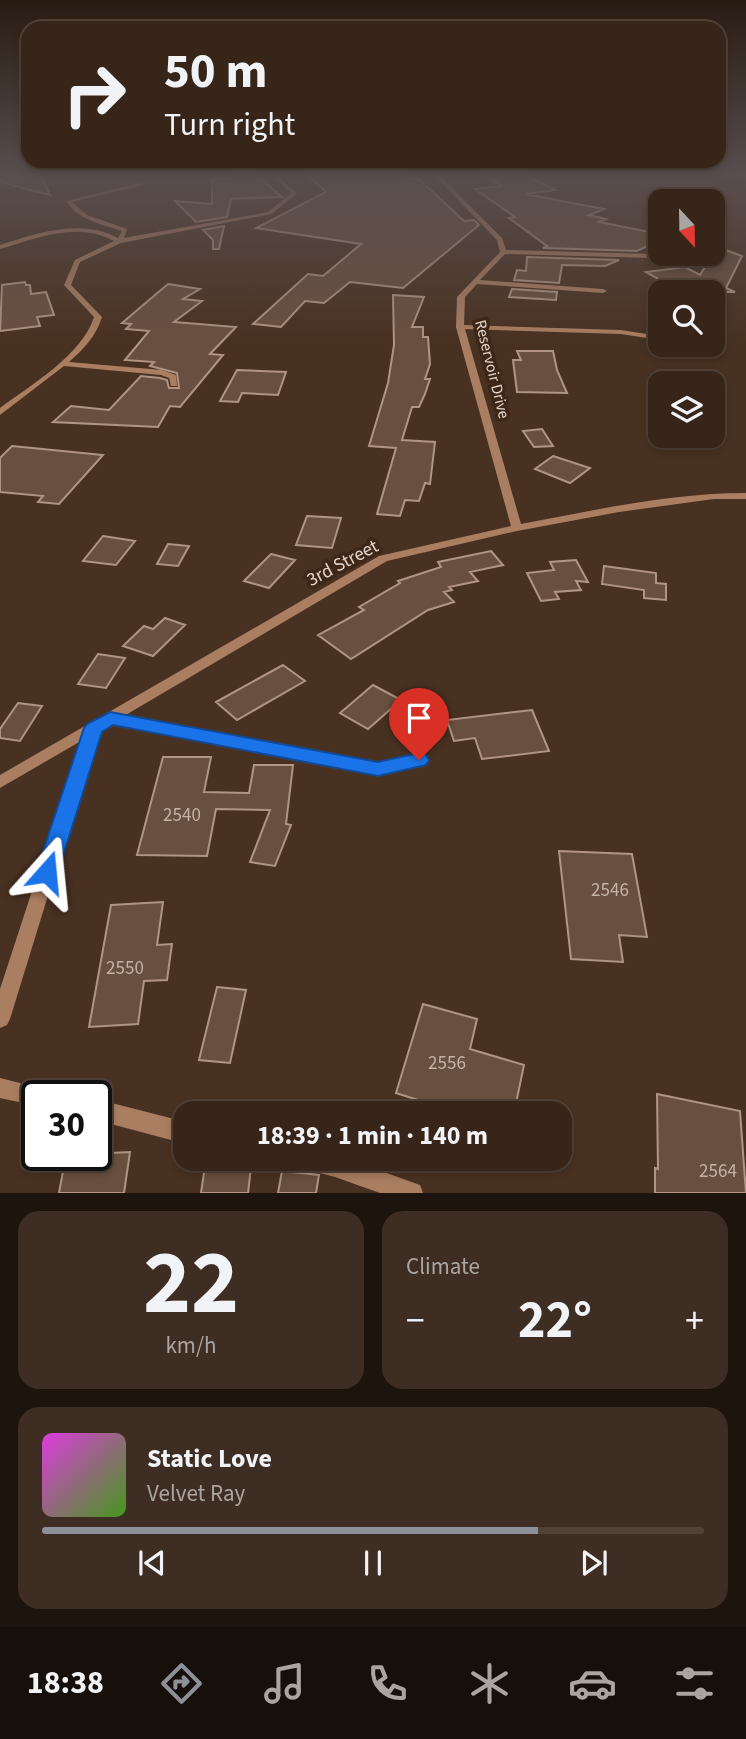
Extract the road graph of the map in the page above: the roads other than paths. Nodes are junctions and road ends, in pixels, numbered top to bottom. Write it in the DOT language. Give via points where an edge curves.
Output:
graph roads {
  1 [pos="125,231"];
  2 [pos="171,231"];
  3 [pos="492,231"];
  4 [pos="119,240"];
  5 [pos="0,247"];
  6 [pos="503,252"];
  7 [pos="648,256"];
  8 [pos="475,282"];
  9 [pos="603,291"];
  10 [pos="460,327"];
  11 [pos="648,337"];
  12 [pos="65,364"];
  13 [pos="174,384"];
  14 [pos="0,412"];
  15 [pos="746,496"];
  16 [pos="517,528"];
  17 [pos="110,719"];
  18 [pos="93,728"];
  19 [pos="419,760"];
  20 [pos="0,782"];
  21 [pos="0,1019"];
  22 [pos="0,1088"];
  23 [pos="21,1093"];
  24 [pos="112,1113"];
  25 [pos="173,1130"];
  26 [pos="349,1171"];
  27 [pos="412,1193"];
  1 -- 4 [label="street"];
  2 -- 4 [label="street"];
  3 -- 6 [label="street"];
  4 -- 5 [label="street" via="79,231"];
  4 -- 12 [label="street" via="77,261 66,285 97,322"];
  6 -- 7 [label="street"];
  6 -- 8 [label="street, Reservoir Drive"];
  8 -- 9 [label="street"];
  8 -- 10 [label="street, Reservoir Drive" via="461,298"];
  10 -- 11 [label="street"];
  10 -- 16 [label="street, Reservoir Drive"];
  12 -- 13 [label="street" via="162,373 173,377"];
  12 -- 14 [label="street"];
  15 -- 16 [label="street, 3rd Street" via="632,507"];
  16 -- 17 [label="street, 3rd Street" via="383,558"];
  17 -- 18 [label="street, 3rd Street"];
  17 -- 19 [label="street" via="378,769"];
  18 -- 20 [label="street, 3rd Street"];
  18 -- 21 [label="street"];
  22 -- 23 [label="street"];
  24 -- 25 [label="street"];
  26 -- 27 [label="street"];
}
